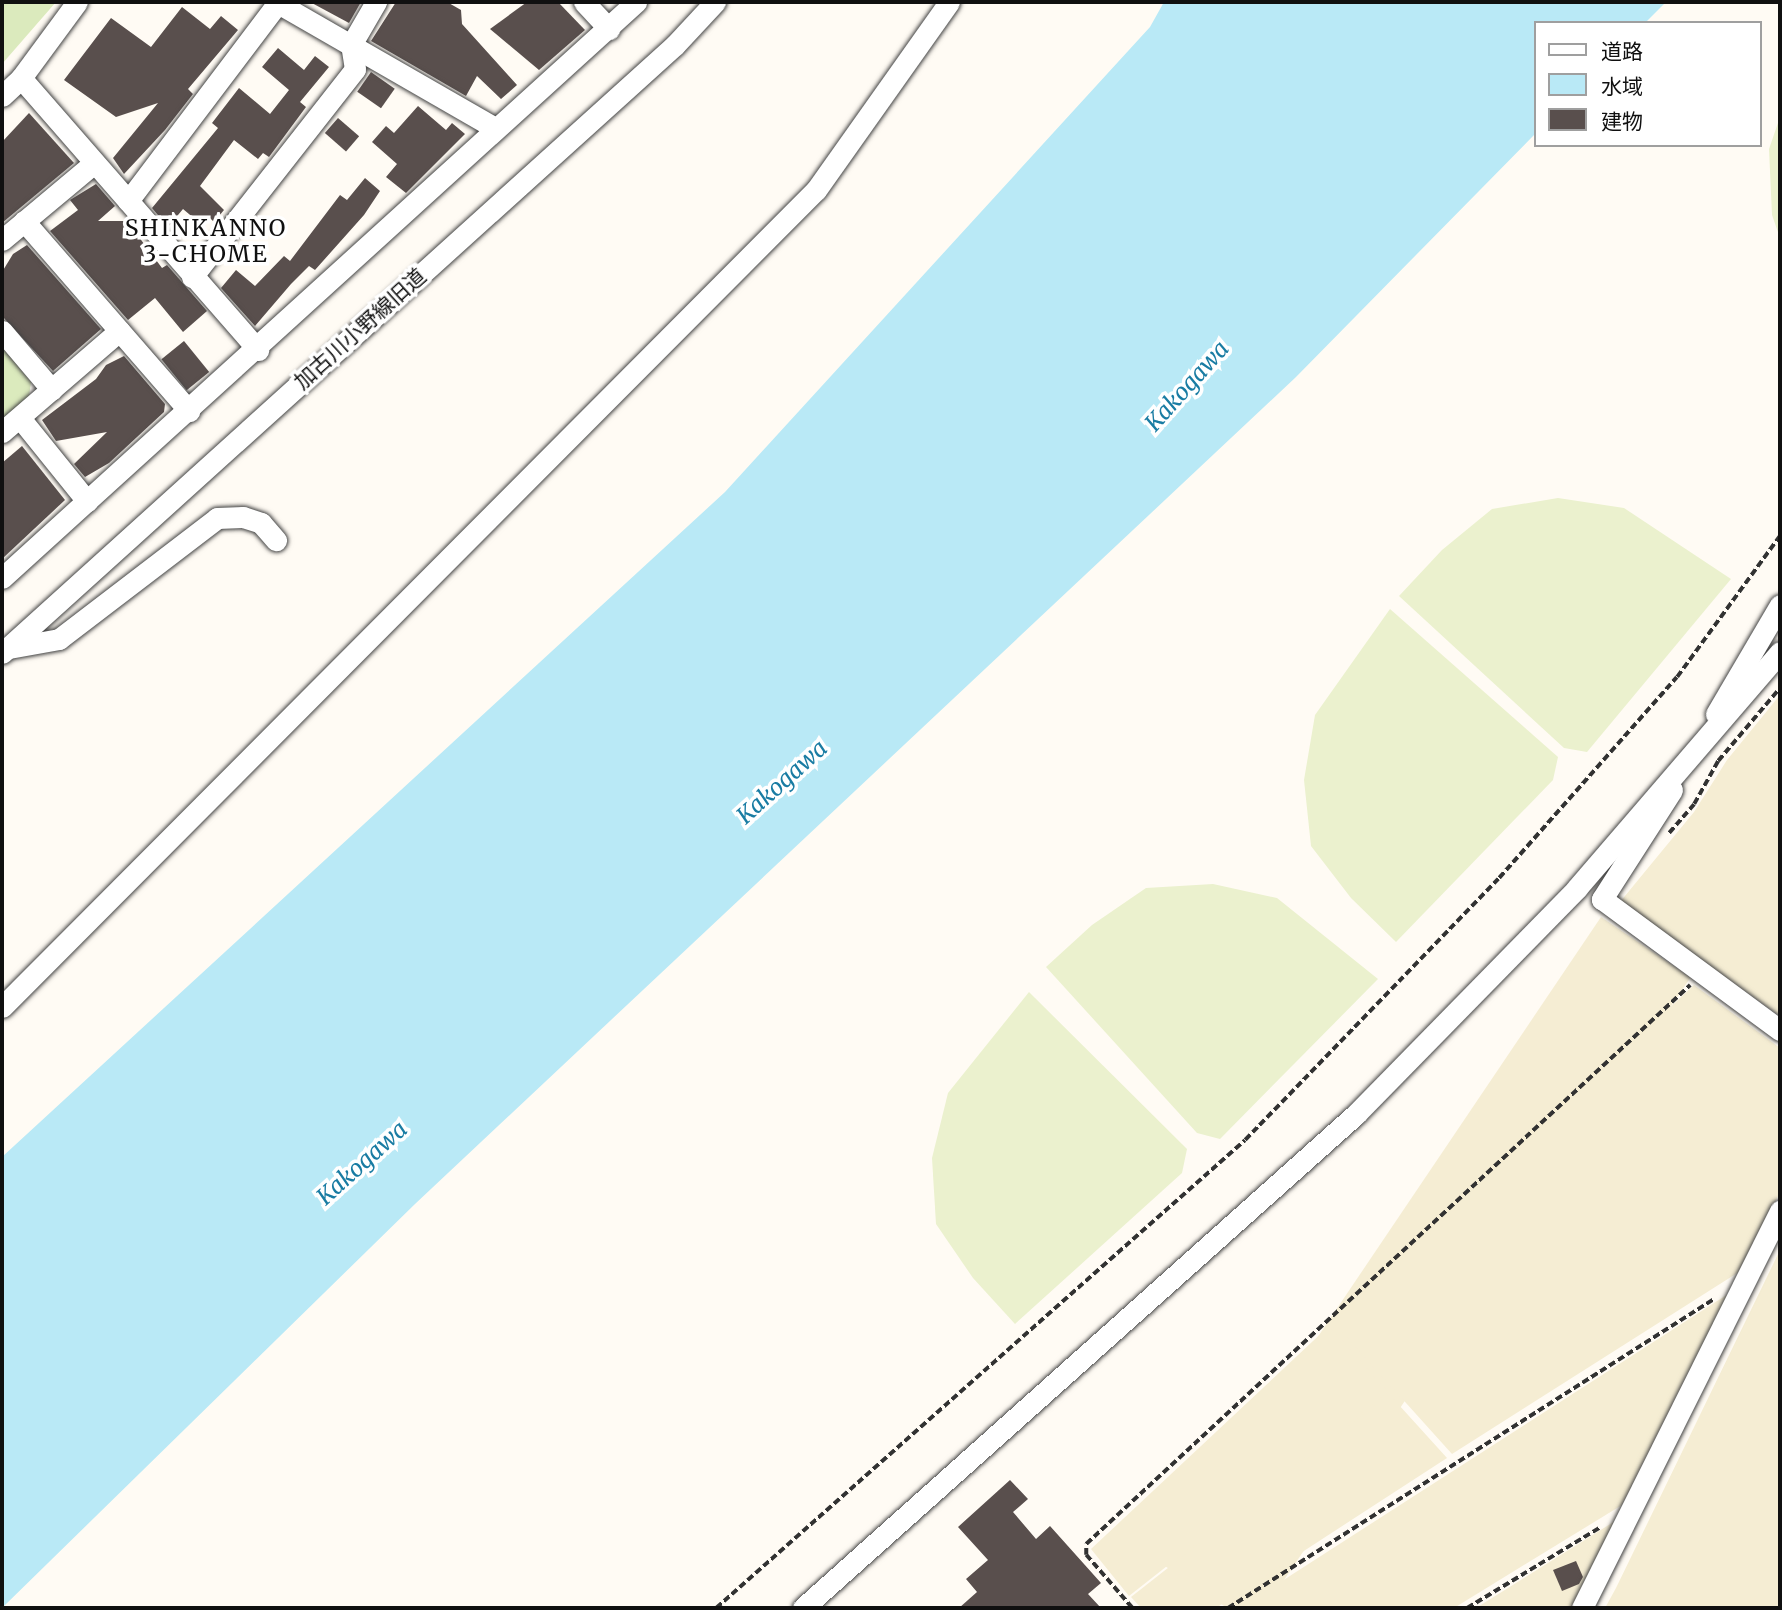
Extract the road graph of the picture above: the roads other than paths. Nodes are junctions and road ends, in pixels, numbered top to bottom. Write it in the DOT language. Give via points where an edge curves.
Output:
graph roads {
  1 [pos="77,2"];
  2 [pos="277,2"];
  3 [pos="376,2"];
  4 [pos="584,2"];
  5 [pos="636,2"];
  6 [pos="715,2"];
  7 [pos="949,2"];
  8 [pos="609,29"];
  9 [pos="351,45"];
  10 [pos="21,78"];
  11 [pos="2,96"];
  12 [pos="493,127"];
  13 [pos="93,164"];
  14 [pos="128,201"];
  15 [pos="24,221"];
  16 [pos="2,240"];
  17 [pos="192,277"];
  18 [pos="2,331"];
  19 [pos="119,331"];
  20 [pos="258,350"];
  21 [pos="52,390"];
  22 [pos="189,411"];
  23 [pos="20,418"];
  24 [pos="2,432"];
  25 [pos="87,501"];
  26 [pos="276,540"];
  27 [pos="2,578"];
  28 [pos="1780,605"];
  29 [pos="4,651"];
  30 [pos="1780,652"];
  31 [pos="1683,764"];
  32 [pos="2,1007"];
  33 [pos="1780,1030"];
  34 [pos="1780,1211"];
  35 [pos="803,1608"];
  36 [pos="1582,1608"];
  1 -- 10 [label="street"];
  2 -- 9 [label="street"];
  2 -- 14 [label="street"];
  3 -- 9 [label="street"];
  4 -- 8 [label="street"];
  5 -- 8 [label="street"];
  6 -- 29 [label="street, 加古川小野線旧道" via="664,54"];
  7 -- 32 [label="street" via="816,190"];
  8 -- 12 [label="street"];
  9 -- 12 [label="street"];
  9 -- 17 [label="street" via="355,69"];
  10 -- 11 [label="street"];
  10 -- 13 [label="street"];
  12 -- 20 [label="street"];
  13 -- 14 [label="street"];
  13 -- 15 [label="street"];
  14 -- 17 [label="street"];
  15 -- 16 [label="street"];
  15 -- 19 [label="street"];
  17 -- 20 [label="street"];
  18 -- 21 [label="street"];
  19 -- 21 [label="street"];
  19 -- 22 [label="street"];
  20 -- 22 [label="street"];
  21 -- 23 [label="street"];
  22 -- 25 [label="street"];
  23 -- 24 [label="street"];
  23 -- 25 [label="street"];
  25 -- 27 [label="street"];
  26 -- 29 [label="street" via="261,523 243,517 217,518 59,639"];
  28 -- 31 [label="street"];
  30 -- 31 [label="street"];
  31 -- 33 [label="street" via="1662,811 1602,899"];
  31 -- 35 [label="street" via="1577,888 1356,1114"];
  34 -- 36 [label="street"];
}
